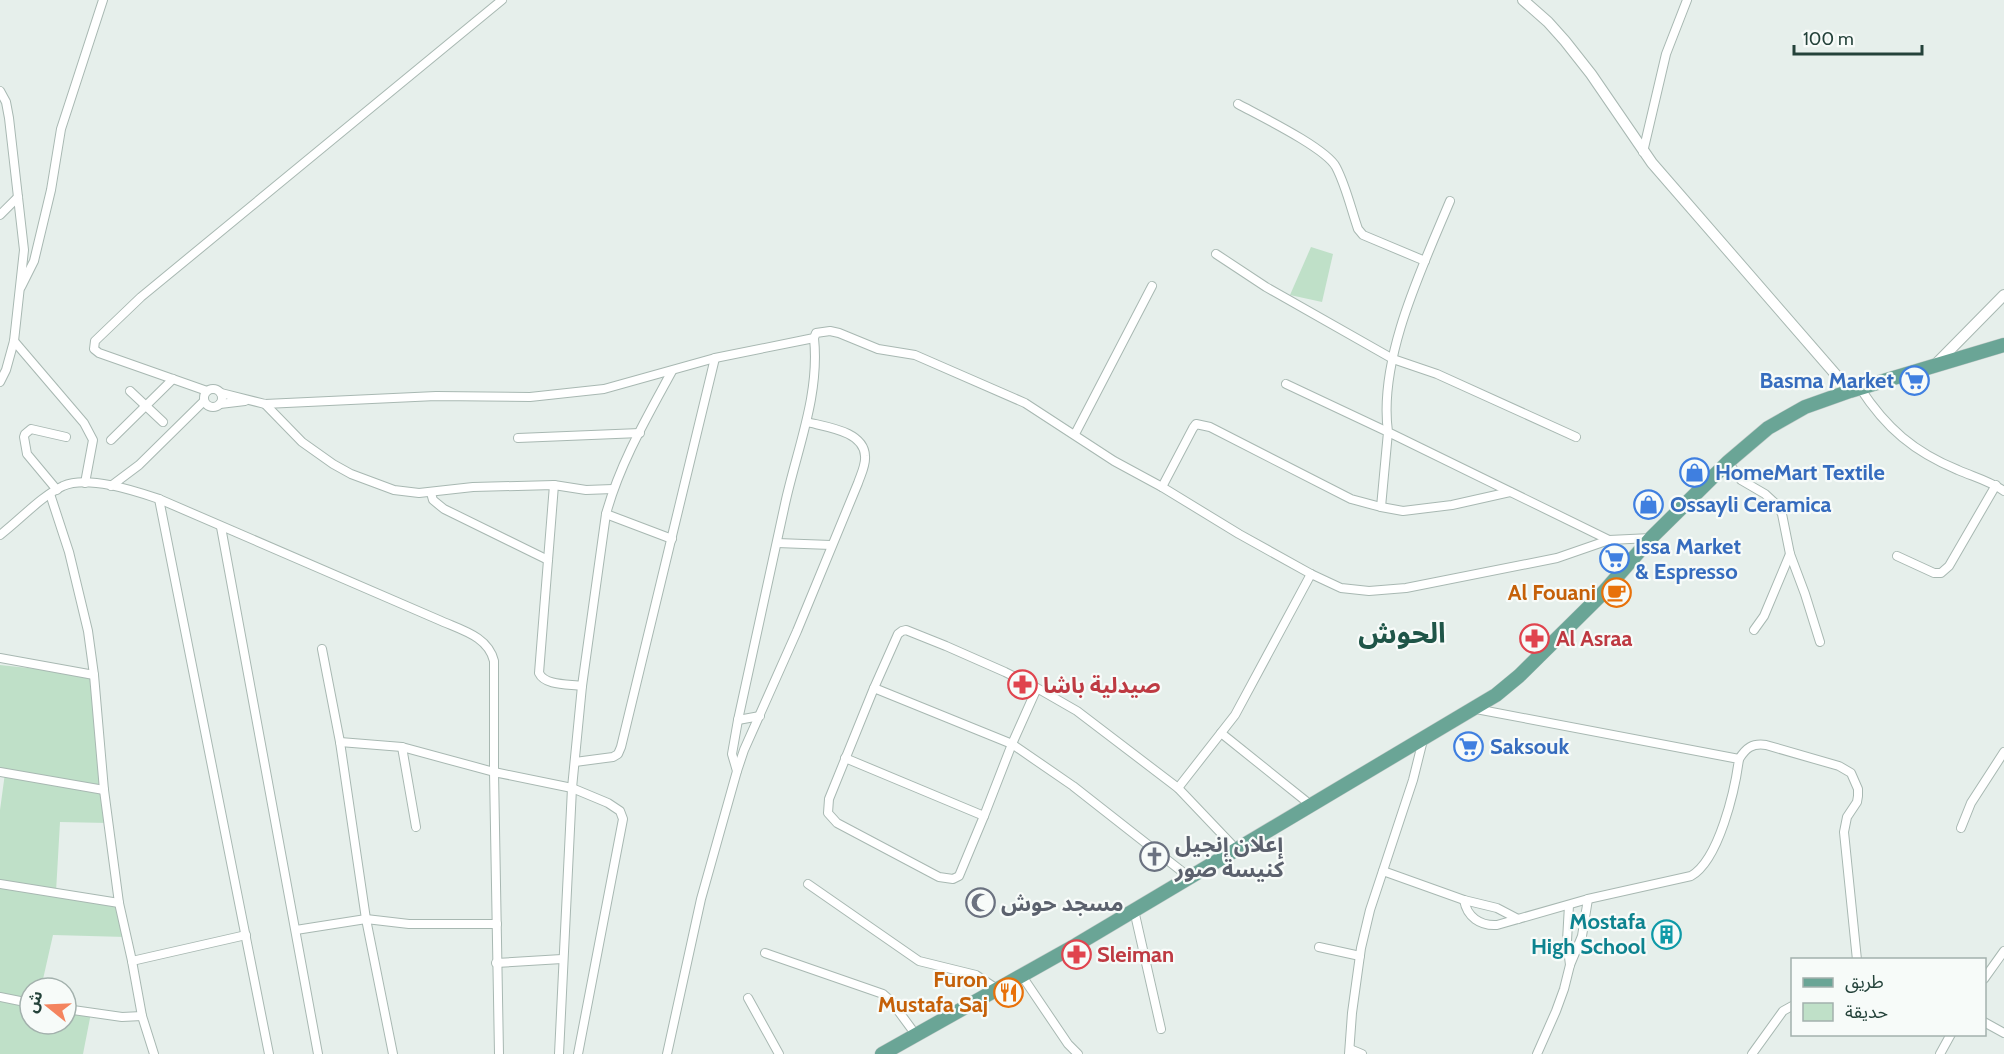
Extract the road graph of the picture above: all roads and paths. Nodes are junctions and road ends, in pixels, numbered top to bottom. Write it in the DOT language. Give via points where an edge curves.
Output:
graph roads {
  1 [pos="103,0"];
  2 [pos="501,0"];
  3 [pos="1523,0"];
  4 [pos="1687,0"];
  5 [pos="0,91"];
  6 [pos="1238,104"];
  7 [pos="1643,152"];
  8 [pos="18,197"];
  9 [pos="1449,201"];
  10 [pos="0,215"];
  11 [pos="1216,254"];
  12 [pos="1425,261"];
  13 [pos="1152,286"];
  14 [pos="21,287"];
  15 [pos="2004,294"];
  16 [pos="814,338"];
  17 [pos="14,341"];
  18 [pos="2004,345"];
  19 [pos="716,358"];
  20 [pos="1393,359"];
  21 [pos="1935,365"];
  22 [pos="672,371"];
  23 [pos="173,379"];
  24 [pos="0,382"];
  25 [pos="1286,384"];
  26 [pos="1855,389"];
  27 [pos="130,391"];
  28 [pos="207,391"];
  29 [pos="222,393"];
  30 [pos="204,401"];
  31 [pos="249,401"];
  32 [pos="220,404"];
  33 [pos="266,404"];
  34 [pos="146,406"];
  35 [pos="163,422"];
  36 [pos="807,422"];
  37 [pos="1388,432"];
  38 [pos="639,433"];
  39 [pos="1075,434"];
  40 [pos="66,437"];
  41 [pos="1576,437"];
  42 [pos="518,438"];
  43 [pos="111,440"];
  44 [pos="1728,462"];
  45 [pos="85,483"];
  46 [pos="554,485"];
  47 [pos="111,486"];
  48 [pos="1996,486"];
  49 [pos="1162,487"];
  50 [pos="613,489"];
  51 [pos="2004,491"];
  52 [pos="54,492"];
  53 [pos="1510,492"];
  54 [pos="431,493"];
  55 [pos="159,499"];
  56 [pos="1381,507"];
  57 [pos="606,514"];
  58 [pos="221,527"];
  59 [pos="0,535"];
  60 [pos="1651,538"];
  61 [pos="672,539"];
  62 [pos="1609,540"];
  63 [pos="777,543"];
  64 [pos="831,545"];
  65 [pos="1790,554"];
  66 [pos="1897,556"];
  67 [pos="548,560"];
  68 [pos="1311,574"];
  69 [pos="1754,630"];
  70 [pos="1820,642"];
  71 [pos="322,649"];
  72 [pos="0,658"];
  73 [pos="94,675"];
  74 [pos="582,686"];
  75 [pos="874,688"];
  76 [pos="1038,688"];
  77 [pos="1476,709"];
  78 [pos="760,716"];
  79 [pos="738,720"];
  80 [pos="1221,733"];
  81 [pos="1423,740"];
  82 [pos="339,742"];
  83 [pos="1012,744"];
  84 [pos="402,747"];
  85 [pos="2004,752"];
  86 [pos="845,758"];
  87 [pos="1739,759"];
  88 [pos="575,762"];
  89 [pos="737,771"];
  90 [pos="0,772"];
  91 [pos="494,772"];
  92 [pos="1178,788"];
  93 [pos="572,789"];
  94 [pos="104,790"];
  95 [pos="1312,806"];
  96 [pos="984,816"];
  97 [pos="416,827"];
  98 [pos="1960,828"];
  99 [pos="1237,850"];
  100 [pos="1383,871"];
  101 [pos="1189,877"];
  102 [pos="0,884"];
  103 [pos="808,884"];
  104 [pos="1588,899"];
  105 [pos="1464,900"];
  106 [pos="119,903"];
  107 [pos="1569,905"];
  108 [pos="1134,910"];
  109 [pos="366,919"];
  110 [pos="1518,919"];
  111 [pos="496,924"];
  112 [pos="296,930"];
  113 [pos="246,935"];
  114 [pos="1319,947"];
  115 [pos="2004,951"];
  116 [pos="765,953"];
  117 [pos="1360,956"];
  118 [pos="1857,958"];
  119 [pos="562,959"];
  120 [pos="132,961"];
  121 [pos="496,963"];
  122 [pos="1570,965"];
  123 [pos="1022,976"];
  124 [pos="1986,976"];
  125 [pos="997,989"];
  126 [pos="0,998"];
  127 [pos="748,998"];
  128 [pos="18,1001"];
  129 [pos="1791,1007"];
  130 [pos="78,1011"];
  131 [pos="142,1016"];
  132 [pos="1986,1023"];
  133 [pos="1161,1029"];
  134 [pos="2004,1033"];
  135 [pos="916,1035"];
  136 [pos="1950,1036"];
  137 [pos="561,1040"];
  138 [pos="579,1040"];
  139 [pos="1350,1052"];
  140 [pos="154,1054"];
  141 [pos="268,1054"];
  142 [pos="318,1054"];
  143 [pos="393,1054"];
  144 [pos="499,1054"];
  145 [pos="559,1054"];
  146 [pos="578,1054"];
  147 [pos="667,1054"];
  148 [pos="779,1054"];
  149 [pos="882,1054"];
  150 [pos="1078,1054"];
  151 [pos="1362,1054"];
  152 [pos="1537,1054"];
  153 [pos="1752,1054"];
  154 [pos="1940,1054"];
  1 -- 14 [label="street" via="61,129 34,261"];
  2 -- 23 [label="street" via="141,297 95,341 94,349 99,353"];
  3 -- 7 [label="street" via="1565,41"];
  4 -- 7 [label="street" via="1666,54"];
  5 -- 8 [label="street" via="9,118"];
  6 -- 12 [label="street" via="1328,157 1336,167 1363,235"];
  7 -- 26 [label="street"];
  8 -- 10 [label="street"];
  8 -- 14 [label="street" via="24,250"];
  9 -- 12 [label="street"];
  11 -- 20 [label="street"];
  12 -- 20 [label="street"];
  13 -- 39 [label="street"];
  14 -- 17 [label="street"];
  15 -- 21 [label="street"];
  16 -- 19 [label="street"];
  16 -- 36 [label="street"];
  16 -- 39 [label="street" via="816,333 830,331 878,349 915,355 1025,403"];
  17 -- 24 [label="street"];
  17 -- 45 [label="street" via="84,423 93,440"];
  18 -- 21 [label="main road"];
  19 -- 22 [label="street"];
  19 -- 61 [label="street"];
  20 -- 37 [label="street" via="1386,407"];
  20 -- 41 [label="street" via="1437,374"];
  21 -- 26 [label="main road"];
  22 -- 33 [label="street" via="604,388 531,397 436,396"];
  22 -- 38 [label="street"];
  23 -- 28 [label="street"];
  23 -- 34 [label="street"];
  25 -- 37 [label="street"];
  26 -- 44 [label="main road" via="1788,415"];
  26 -- 48 [label="street" via="1902,438 1944,464"];
  27 -- 34 [label="street"];
  28 -- 29 [label="street" via="214,388"];
  28 -- 30 [label="street"];
  29 -- 31 [label="street"];
  29 -- 32 [label="street"];
  30 -- 32 [label="street" via="212,407"];
  30 -- 47 [label="street" via="139,465"];
  31 -- 32 [label="street"];
  31 -- 33 [label="street"];
  33 -- 54 [label="street" via="302,442 351,474 394,490"];
  34 -- 35 [label="street"];
  34 -- 43 [label="street"];
  36 -- 63 [label="street"];
  36 -- 64 [label="street" via="852,436 863,446 865,454 858,483"];
  37 -- 53 [label="street"];
  37 -- 56 [label="street"];
  38 -- 42 [label="street"];
  38 -- 50 [label="street"];
  39 -- 49 [label="street"];
  40 -- 52 [label="street" via="31,429 25,434 27,454"];
  44 -- 60 [label="main road"];
  44 -- 65 [label="street" via="1741,480 1778,506"];
  45 -- 47 [label="street"];
  45 -- 52 [label="street" via="72,483"];
  46 -- 50 [label="street"];
  46 -- 54 [label="street" via="473,487"];
  46 -- 67 [label="street"];
  47 -- 55 [label="street"];
  48 -- 51 [label="street"];
  48 -- 66 [label="street" via="1949,566 1941,573"];
  49 -- 56 [label="street" via="1197,424 1351,499"];
  49 -- 68 [label="street"];
  50 -- 57 [label="street"];
  52 -- 59 [label="street"];
  52 -- 73 [label="street" via="88,631"];
  53 -- 56 [label="street" via="1443,506 1403,510"];
  53 -- 62 [label="street"];
  54 -- 67 [label="street" via="444,509"];
  55 -- 58 [label="street"];
  55 -- 113 [label="street"];
  57 -- 61 [label="street"];
  57 -- 74 [label="street"];
  58 -- 91 [label="street" via="483,641 494,661"];
  58 -- 112 [label="street"];
  60 -- 62 [label="street"];
  60 -- 77 [label="main road" via="1601,595 1508,687"];
  61 -- 88 [label="street" via="618,754"];
  62 -- 68 [label="street" via="1557,558 1386,591 1341,588"];
  63 -- 64 [label="street"];
  63 -- 79 [label="street"];
  64 -- 78 [label="street"];
  65 -- 69 [label="street" via="1764,616"];
  65 -- 70 [label="street"];
  67 -- 74 [label="street" via="539,673 547,681"];
  68 -- 80 [label="street" via="1248,694"];
  71 -- 82 [label="street"];
  72 -- 73 [label="street"];
  73 -- 94 [label="street"];
  74 -- 88 [label="street"];
  75 -- 76 [label="street" via="898,634 906,630"];
  75 -- 83 [label="street"];
  75 -- 86 [label="street"];
  76 -- 83 [label="street"];
  76 -- 92 [label="street" via="1077,711"];
  77 -- 81 [label="main road"];
  77 -- 87 [label="street"];
  78 -- 79 [label="street"];
  78 -- 89 [label="street"];
  79 -- 89 [label="street" via="732,754"];
  80 -- 92 [label="street"];
  80 -- 95 [label="street"];
  81 -- 95 [label="main road"];
  81 -- 100 [label="street"];
  82 -- 84 [label="street"];
  82 -- 109 [label="street"];
  83 -- 96 [label="street"];
  83 -- 101 [label="street"];
  84 -- 91 [label="street"];
  84 -- 97 [label="street"];
  85 -- 98 [label="street" via="1971,803"];
  86 -- 96 [label="street"];
  86 -- 96 [label="street" via="827,806 831,818 939,877 958,876"];
  87 -- 104 [label="street" via="1723,827 1697,873"];
  87 -- 118 [label="street" via="1753,745 1766,745 1851,773 1858,796 1844,832"];
  88 -- 93 [label="street"];
  89 -- 147 [label="street" via="701,899"];
  90 -- 94 [label="street"];
  91 -- 93 [label="street"];
  91 -- 111 [label="street"];
  92 -- 99 [label="street"];
  93 -- 119 [label="street"];
  93 -- 138 [label="street" via="608,803 620,811 623,819"];
  94 -- 106 [label="street"];
  95 -- 99 [label="main road"];
  99 -- 101 [label="main road"];
  100 -- 105 [label="street"];
  100 -- 117 [label="street"];
  101 -- 108 [label="main road"];
  102 -- 106 [label="street"];
  103 -- 125 [label="street" via="919,961 976,975"];
  104 -- 107 [label="street"];
  104 -- 122 [label="street" via="1582,936"];
  105 -- 110 [label="street" via="1497,908"];
  105 -- 110 [label="street" via="1466,908 1482,924 1497,925"];
  106 -- 120 [label="street"];
  107 -- 110 [label="street"];
  107 -- 122 [label="street"];
  108 -- 123 [label="main road"];
  108 -- 133 [label="street"];
  109 -- 111 [label="street" via="409,924"];
  109 -- 112 [label="street"];
  109 -- 143 [label="street"];
  111 -- 121 [label="street"];
  112 -- 142 [label="street"];
  113 -- 120 [label="street"];
  113 -- 141 [label="street"];
  114 -- 117 [label="street"];
  115 -- 124 [label="street"];
  116 -- 135 [label="street" via="883,994"];
  117 -- 139 [label="street"];
  119 -- 121 [label="street"];
  119 -- 137 [label="street"];
  120 -- 131 [label="street"];
  121 -- 144 [label="street"];
  122 -- 152 [label="street"];
  123 -- 125 [label="main road"];
  123 -- 150 [label="street"];
  125 -- 135 [label="main road"];
  126 -- 128 [label="street"];
  127 -- 148 [label="street"];
  129 -- 153 [label="street"];
  130 -- 131 [label="street"];
  131 -- 140 [label="street"];
  132 -- 134 [label="street"];
  135 -- 149 [label="main road"];
  136 -- 154 [label="street"];
  137 -- 138 [label="street"];
  137 -- 145 [label="street"];
  138 -- 146 [label="street"];
  139 -- 151 [label="street"];
}
